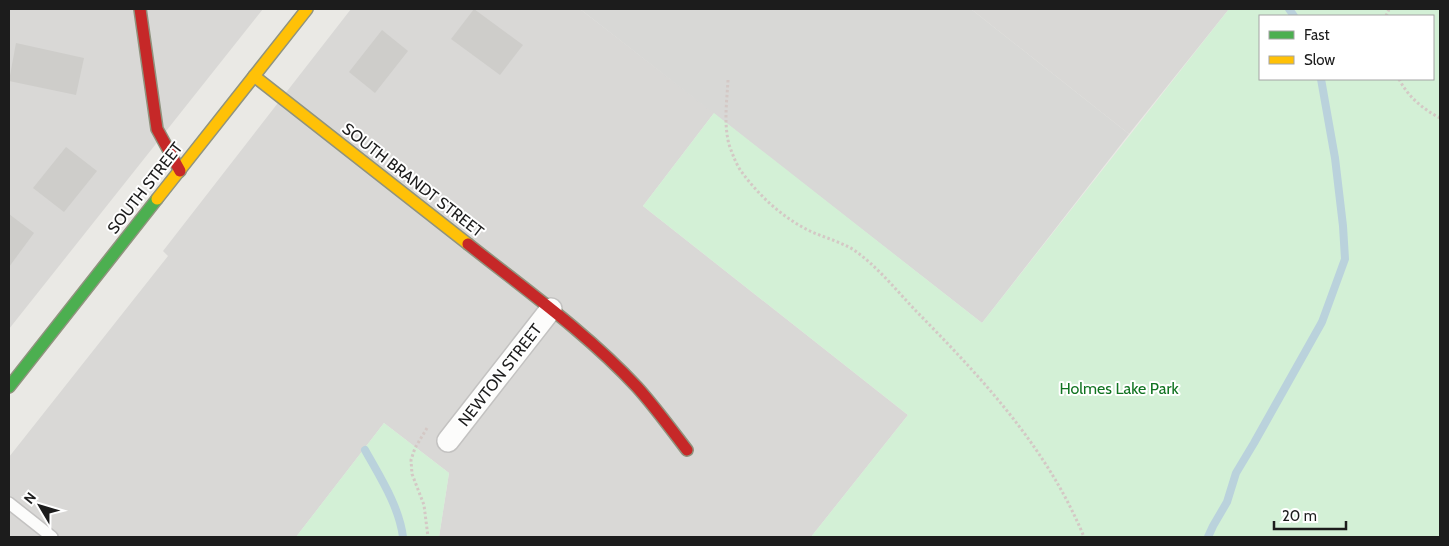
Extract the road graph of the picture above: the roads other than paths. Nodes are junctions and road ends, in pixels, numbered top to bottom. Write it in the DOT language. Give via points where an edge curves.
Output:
graph roads {
  1 [pos="140,9"];
  2 [pos="307,9"];
  3 [pos="254,76"];
  4 [pos="180,171"];
  5 [pos="551,309"];
  6 [pos="9,387"];
  7 [pos="448,441"];
  8 [pos="687,450"];
  9 [pos="9,503"];
  10 [pos="52,537"];
  1 -- 4 [label="street" via="158,129"];
  2 -- 3 [label="street, SOUTH STREET"];
  3 -- 4 [label="street, SOUTH STREET"];
  3 -- 5 [label="street, SOUTH BRANDT STREET"];
  4 -- 6 [label="street, SOUTH STREET"];
  5 -- 7 [label="street, NEWTON STREET"];
  5 -- 8 [label="street, SOUTH BRANDT STREET" via="599,349 638,388"];
  9 -- 10 [label="lane"];
}
